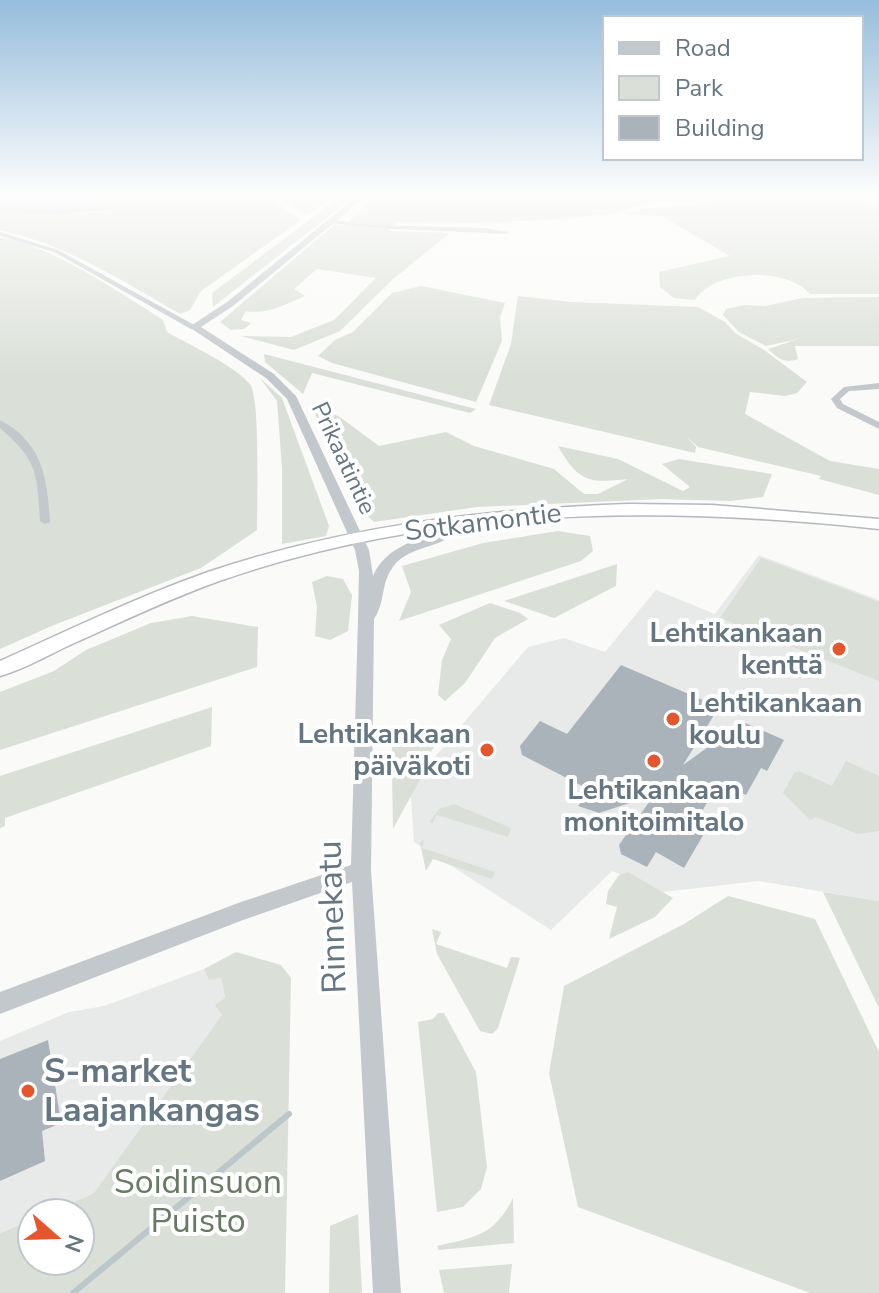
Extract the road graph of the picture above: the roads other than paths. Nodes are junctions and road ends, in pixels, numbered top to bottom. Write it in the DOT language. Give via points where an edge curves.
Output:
graph roads {
  1 [pos="62,254"];
  2 [pos="292,254"];
  3 [pos="194,327"];
  4 [pos="879,386"];
  5 [pos="0,423"];
  6 [pos="879,426"];
  7 [pos="45,521"];
  8 [pos="879,524"];
  9 [pos="879,534"];
  10 [pos="446,535"];
  11 [pos="359,544"];
  12 [pos="366,619"];
  13 [pos="0,669"];
  14 [pos="361,870"];
  15 [pos="0,1003"];
  16 [pos="387,1293"];
  1 -- 3 [label="street"];
  2 -- 3 [label="street"];
  3 -- 11 [label="street, Prikaatintie" via="270,376 292,398"];
  4 -- 6 [label="street" via="847,389 835,399"];
  5 -- 7 [label="street" via="36,455"];
  8 -- 11 [label="highway, Sotkamontie" via="746,510 623,509 480,518"];
  9 -- 10 [label="highway, Sotkamontie" via="745,520 664,519"];
  10 -- 11 [label="highway, Sotkamontie"];
  10 -- 12 [label="street" via="389,561"];
  11 -- 12 [label="street, Rinnekatu" via="366,571"];
  11 -- 13 [label="highway, Sotkamontie" via="102,625"];
  12 -- 14 [label="street, Rinnekatu"];
  14 -- 15 [label="street"];
  14 -- 16 [label="street, Rinnekatu"];
}
